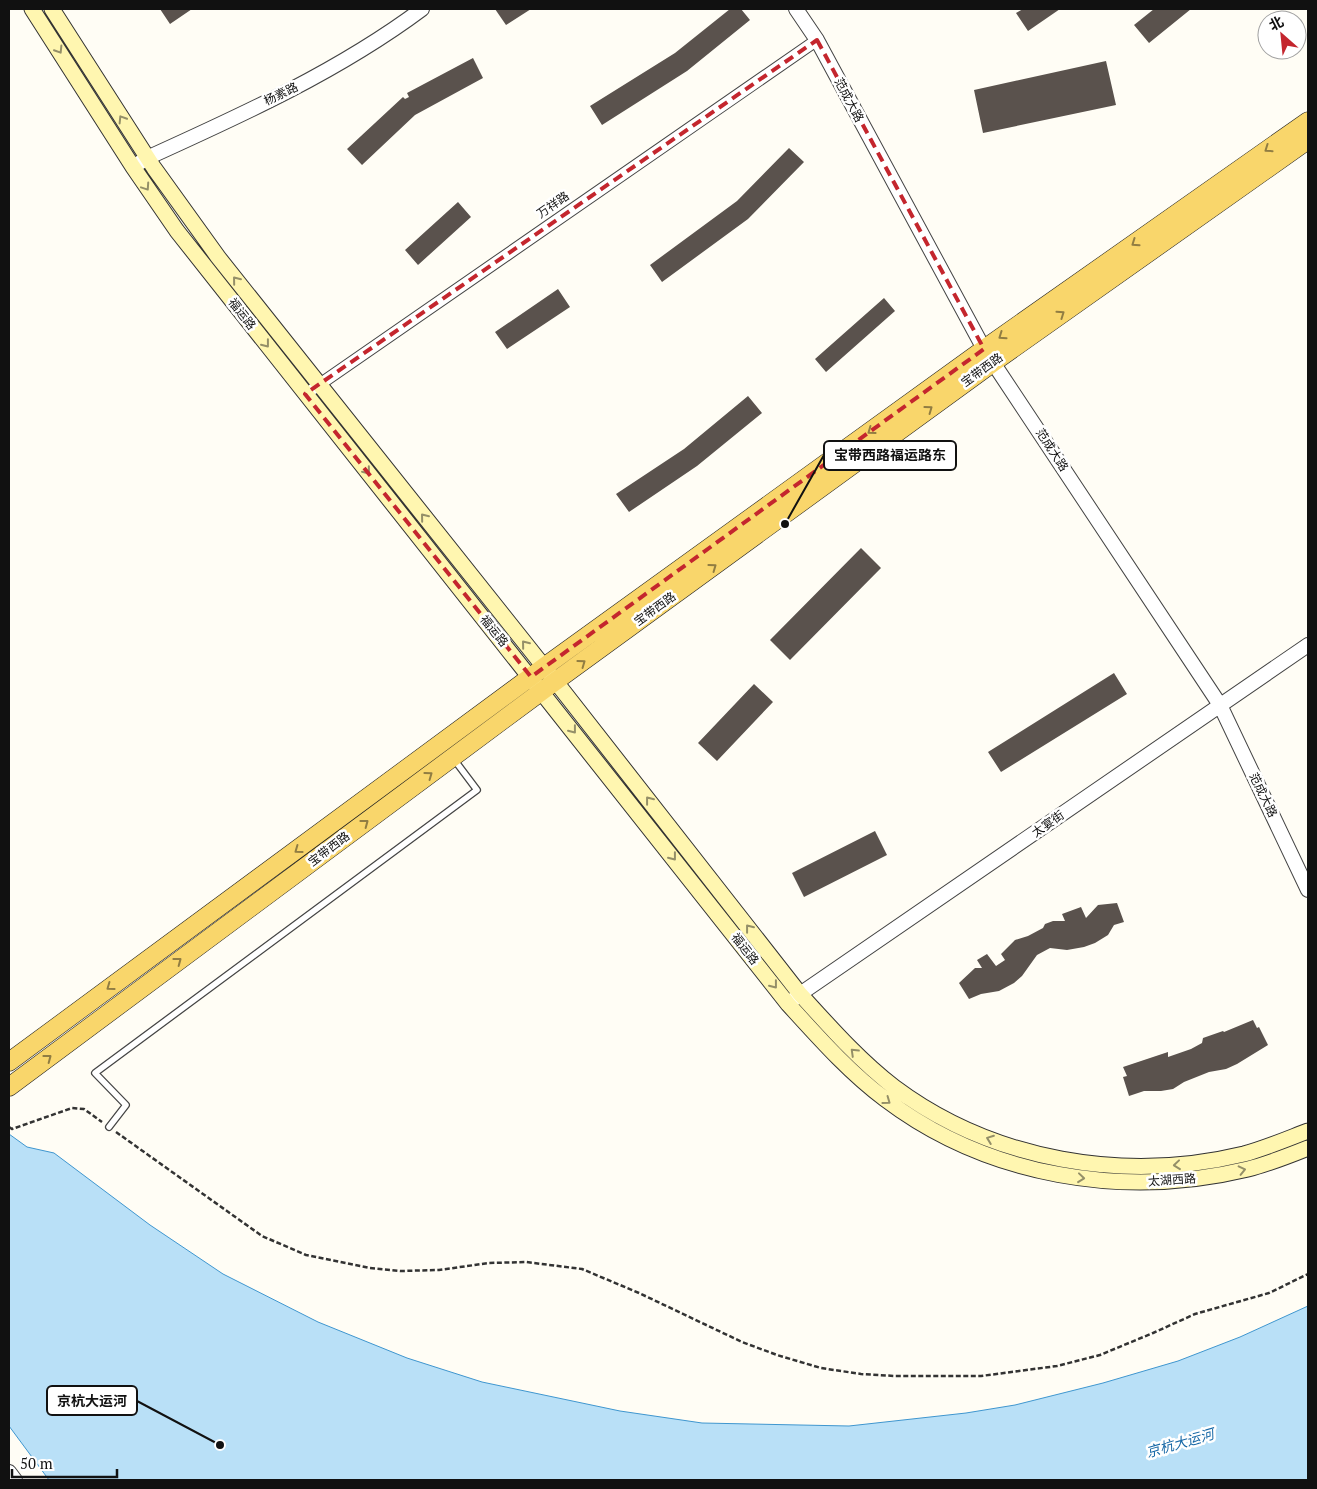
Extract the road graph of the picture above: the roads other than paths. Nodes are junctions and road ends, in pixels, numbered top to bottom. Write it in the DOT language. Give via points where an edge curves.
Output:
graph roads {
  1 [pos="32,9"];
  2 [pos="52,9"];
  3 [pos="422,9"];
  4 [pos="796,9"];
  5 [pos="817,40"];
  6 [pos="1308,122"];
  7 [pos="1308,140"];
  8 [pos="147,158"];
  9 [pos="133,167"];
  10 [pos="989,355"];
  11 [pos="318,385"];
  12 [pos="305,394"];
  13 [pos="1308,645"];
  14 [pos="538,672"];
  15 [pos="549,687"];
  16 [pos="1220,705"];
  17 [pos="453,758"];
  18 [pos="1308,889"];
  19 [pos="800,994"];
  20 [pos="788,1004"];
  21 [pos="9,1062"];
  22 [pos="9,1087"];
  23 [pos="109,1127"];
  24 [pos="1308,1130"];
  25 [pos="1308,1148"];
  26 [pos="1036,1154"];
  27 [pos="1033,1170"];
  28 [pos="9,1472"];
  29 [pos="15,1480"];
  1 -- 9 [label="main road, 福运路, one-way"];
  8 -- 2 [label="main road, 福运路, one-way"];
  3 -- 8 [label="street, 杨素路" via="328,70"];
  4 -- 5 [label="street, 范成大路"];
  5 -- 10 [label="street, 范成大路"];
  5 -- 11 [label="street, 万祥路"];
  6 -- 10 [label="main road, 宝带西路, one-way"];
  10 -- 7 [label="main road, 宝带西路, one-way"];
  8 -- 9 [label="street, 杨素路"];
  11 -- 8 [label="main road, 福运路, one-way" via="190,221"];
  9 -- 12 [label="main road, 福运路, one-way" via="183,238"];
  10 -- 14 [label="main road, 宝带西路, one-way"];
  15 -- 10 [label="main road, 宝带西路, one-way"];
  10 -- 16 [label="street, 范成大路"];
  11 -- 12 [label="street, 万祥路"];
  14 -- 11 [label="main road, 福运路, one-way"];
  12 -- 14 [label="main road, 福运路, one-way"];
  13 -- 16 [label="street, 太宴街"];
  14 -- 15 [label="main road, 福运路"];
  14 -- 21 [label="main road, 宝带西路, one-way"];
  15 -- 17 [label="main road, 宝带西路"];
  19 -- 15 [label="main road, 福运路, one-way"];
  15 -- 20 [label="main road, 福运路, one-way"];
  16 -- 18 [label="street, 范成大路"];
  16 -- 19 [label="street, 太宴街"];
  22 -- 17 [label="main road, 宝带西路, one-way"];
  17 -- 23 [label="lane" via="477,790 95,1073 126,1105"];
  19 -- 20 [label="street, 太宴街"];
  26 -- 19 [label="main road, 福运路, one-way" via="973,1133 914,1100 857,1055"];
  20 -- 27 [label="main road, 福运路, one-way" via="866,1085 905,1114 967,1147"];
  24 -- 26 [label="main road, 太湖西路, one-way" via="1245,1154 1171,1166 1107,1165"];
  27 -- 25 [label="main road, 太湖西路, one-way" via="1106,1180 1172,1181 1249,1169"];
  28 -- 29 [label="street"];
}
